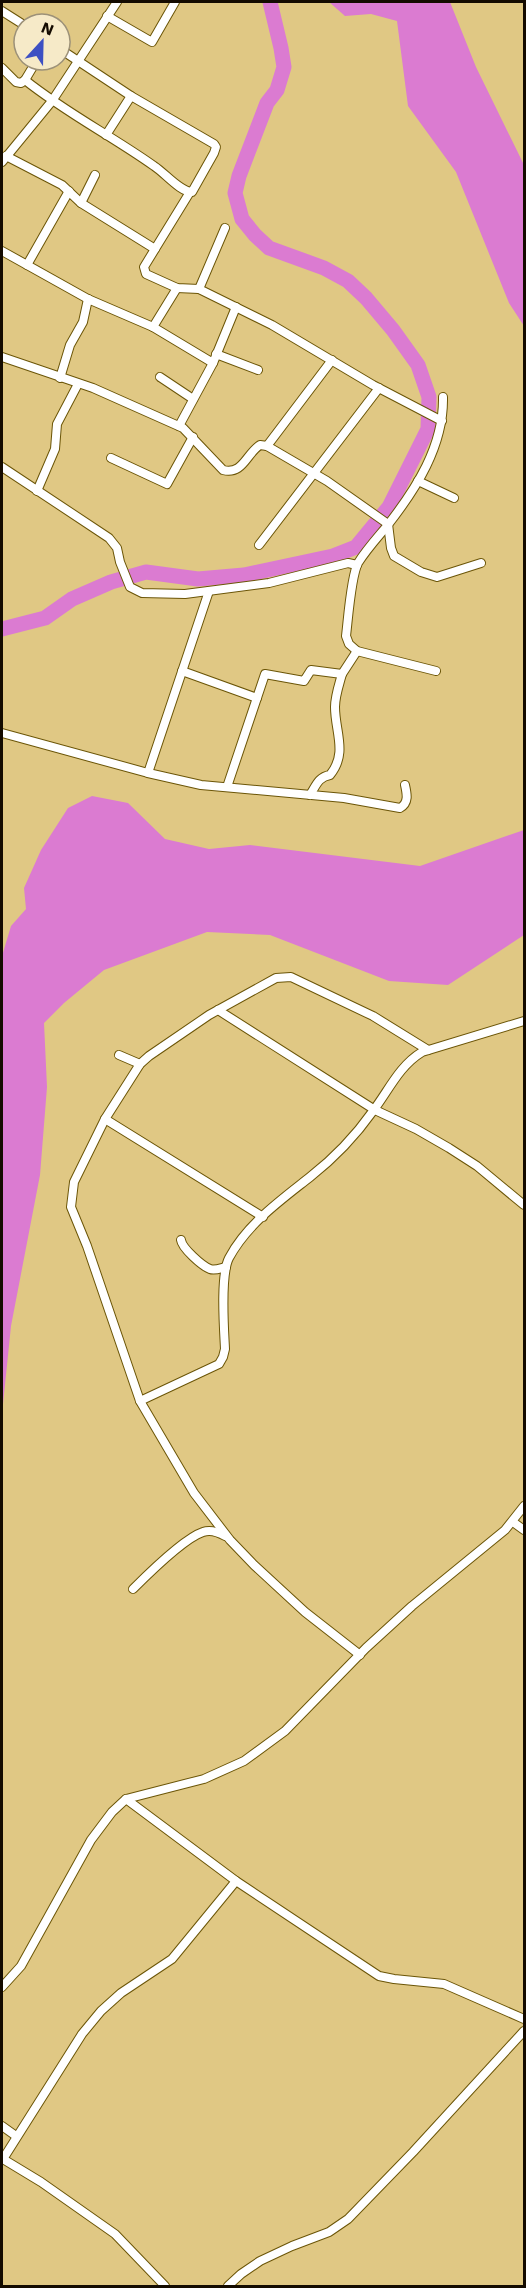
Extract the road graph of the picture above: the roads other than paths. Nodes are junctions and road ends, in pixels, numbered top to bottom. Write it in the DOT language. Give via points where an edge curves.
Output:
graph roads {
  1 [pos="117,2"];
  2 [pos="175,2"];
  3 [pos="107,16"];
  4 [pos="72,57"];
  5 [pos="79,62"];
  6 [pos="2,68"];
  7 [pos="30,72"];
  8 [pos="25,80"];
  9 [pos="131,96"];
  10 [pos="52,101"];
  11 [pos="106,135"];
  12 [pos="4,159"];
  13 [pos="95,175"];
  14 [pos="69,191"];
  15 [pos="190,192"];
  16 [pos="81,203"];
  17 [pos="225,228"];
  18 [pos="155,249"];
  19 [pos="2,251"];
  20 [pos="27,266"];
  21 [pos="177,288"];
  22 [pos="200,289"];
  23 [pos="88,299"];
  24 [pos="236,308"];
  25 [pos="153,327"];
  26 [pos="2,357"];
  27 [pos="214,358"];
  28 [pos="332,360"];
  29 [pos="258,370"];
  30 [pos="160,377"];
  31 [pos="60,378"];
  32 [pos="78,384"];
  33 [pos="379,388"];
  34 [pos="443,397"];
  35 [pos="193,399"];
  36 [pos="442,421"];
  37 [pos="179,426"];
  38 [pos="193,437"];
  39 [pos="267,446"];
  40 [pos="111,458"];
  41 [pos="2,467"];
  42 [pos="315,474"];
  43 [pos="418,481"];
  44 [pos="37,491"];
  45 [pos="454,498"];
  46 [pos="387,523"];
  47 [pos="259,545"];
  48 [pos="481,563"];
  49 [pos="357,565"];
  50 [pos="209,591"];
  51 [pos="357,651"];
  52 [pos="436,670"];
  53 [pos="182,671"];
  54 [pos="342,674"];
  55 [pos="257,699"];
  56 [pos="2,733"];
  57 [pos="148,773"];
  58 [pos="405,785"];
  59 [pos="227,787"];
  60 [pos="310,795"];
  61 [pos="219,1010"];
  62 [pos="525,1021"];
  63 [pos="428,1050"];
  64 [pos="119,1055"];
  65 [pos="140,1064"];
  66 [pos="375,1110"];
  67 [pos="105,1119"];
  68 [pos="525,1205"];
  69 [pos="263,1217"];
  70 [pos="181,1240"];
  71 [pos="226,1267"];
  72 [pos="140,1401"];
  73 [pos="525,1506"];
  74 [pos="513,1522"];
  75 [pos="525,1530"];
  76 [pos="230,1540"];
  77 [pos="133,1588"];
  78 [pos="360,1655"];
  79 [pos="126,1799"];
  80 [pos="236,1881"];
  81 [pos="2,1987"];
  82 [pos="525,2019"];
  83 [pos="525,2031"];
  84 [pos="2,2126"];
  85 [pos="16,2136"];
  86 [pos="2,2159"];
  87 [pos="165,2286"];
  88 [pos="228,2286"];
  1 -- 3 [label="street"];
  2 -- 3 [label="street" via="152,42"];
  3 -- 5 [label="street"];
  4 -- 5 [label="street"];
  5 -- 9 [label="street"];
  5 -- 10 [label="street"];
  6 -- 8 [label="street" via="17,82"];
  7 -- 8 [label="street"];
  8 -- 10 [label="street"];
  9 -- 11 [label="street"];
  9 -- 15 [label="street" via="216,147"];
  10 -- 11 [label="street"];
  10 -- 12 [label="street"];
  11 -- 15 [label="street"];
  12 -- 14 [label="street"];
  13 -- 16 [label="street"];
  14 -- 16 [label="street"];
  14 -- 20 [label="street"];
  15 -- 18 [label="street"];
  16 -- 18 [label="street"];
  17 -- 22 [label="street"];
  18 -- 21 [label="street" via="144,272"];
  19 -- 20 [label="street"];
  20 -- 23 [label="street"];
  21 -- 22 [label="street"];
  21 -- 25 [label="street"];
  22 -- 24 [label="street"];
  23 -- 25 [label="street"];
  23 -- 31 [label="street"];
  24 -- 27 [label="street"];
  24 -- 28 [label="street"];
  25 -- 27 [label="street"];
  26 -- 31 [label="street"];
  27 -- 29 [label="street"];
  27 -- 35 [label="street"];
  28 -- 33 [label="street"];
  28 -- 39 [label="street"];
  30 -- 35 [label="street"];
  31 -- 32 [label="street"];
  32 -- 37 [label="street"];
  32 -- 44 [label="street" via="57,424 55,449"];
  33 -- 36 [label="street"];
  33 -- 42 [label="street"];
  34 -- 36 [label="street"];
  35 -- 37 [label="street"];
  36 -- 43 [label="street"];
  37 -- 38 [label="street"];
  38 -- 39 [label="street" via="223,470 231,472 239,470 254,449"];
  38 -- 40 [label="street" via="167,484"];
  39 -- 42 [label="street"];
  41 -- 44 [label="street"];
  42 -- 46 [label="street"];
  42 -- 47 [label="street"];
  43 -- 45 [label="street"];
  43 -- 46 [label="street" via="405,504"];
  44 -- 50 [label="street" via="110,538 130,587 142,593"];
  46 -- 48 [label="street" via="394,556 421,572 437,577"];
  46 -- 49 [label="street"];
  49 -- 50 [label="street" via="348,563 269,583"];
  49 -- 51 [label="street" via="346,636"];
  50 -- 53 [label="street"];
  51 -- 52 [label="street"];
  51 -- 54 [label="street"];
  53 -- 55 [label="street"];
  53 -- 57 [label="street"];
  54 -- 55 [label="street" via="310,670 304,681 265,674"];
  54 -- 60 [label="street" via="335,708 340,743 338,765 318,781"];
  55 -- 59 [label="street"];
  56 -- 57 [label="street"];
  57 -- 59 [label="street"];
  58 -- 60 [label="street" via="407,795 400,808"];
  59 -- 60 [label="street"];
  61 -- 63 [label="street" via="276,978 291,977 373,1016"];
  61 -- 65 [label="street" via="177,1035"];
  61 -- 66 [label="street"];
  62 -- 63 [label="street"];
  63 -- 66 [label="street" via="410,1059"];
  64 -- 65 [label="street"];
  65 -- 67 [label="street"];
  66 -- 68 [label="street" via="449,1148"];
  66 -- 69 [label="street" via="311,1177 281,1198"];
  67 -- 69 [label="street"];
  67 -- 72 [label="street" via="75,1182 71,1207"];
  69 -- 71 [label="street" via="236,1248"];
  70 -- 71 [label="street" via="184,1248 208,1268"];
  71 -- 72 [label="street" via="223,1357 219,1364"];
  72 -- 76 [label="street" via="194,1493"];
  73 -- 74 [label="street"];
  74 -- 75 [label="street"];
  74 -- 78 [label="street"];
  76 -- 77 [label="street" via="216,1532 202,1532"];
  76 -- 78 [label="street" via="305,1612"];
  78 -- 79 [label="street" via="285,1731 244,1761 204,1779"];
  79 -- 80 [label="street"];
  79 -- 81 [label="street" via="91,1840 21,1966"];
  80 -- 82 [label="street" via="379,1976 444,1984"];
  80 -- 85 [label="street" via="172,1959 101,2011"];
  83 -- 88 [label="street" via="348,2219 329,2232 260,2261"];
  84 -- 85 [label="street"];
  85 -- 86 [label="street"];
  86 -- 87 [label="street" via="115,2234"];
}
